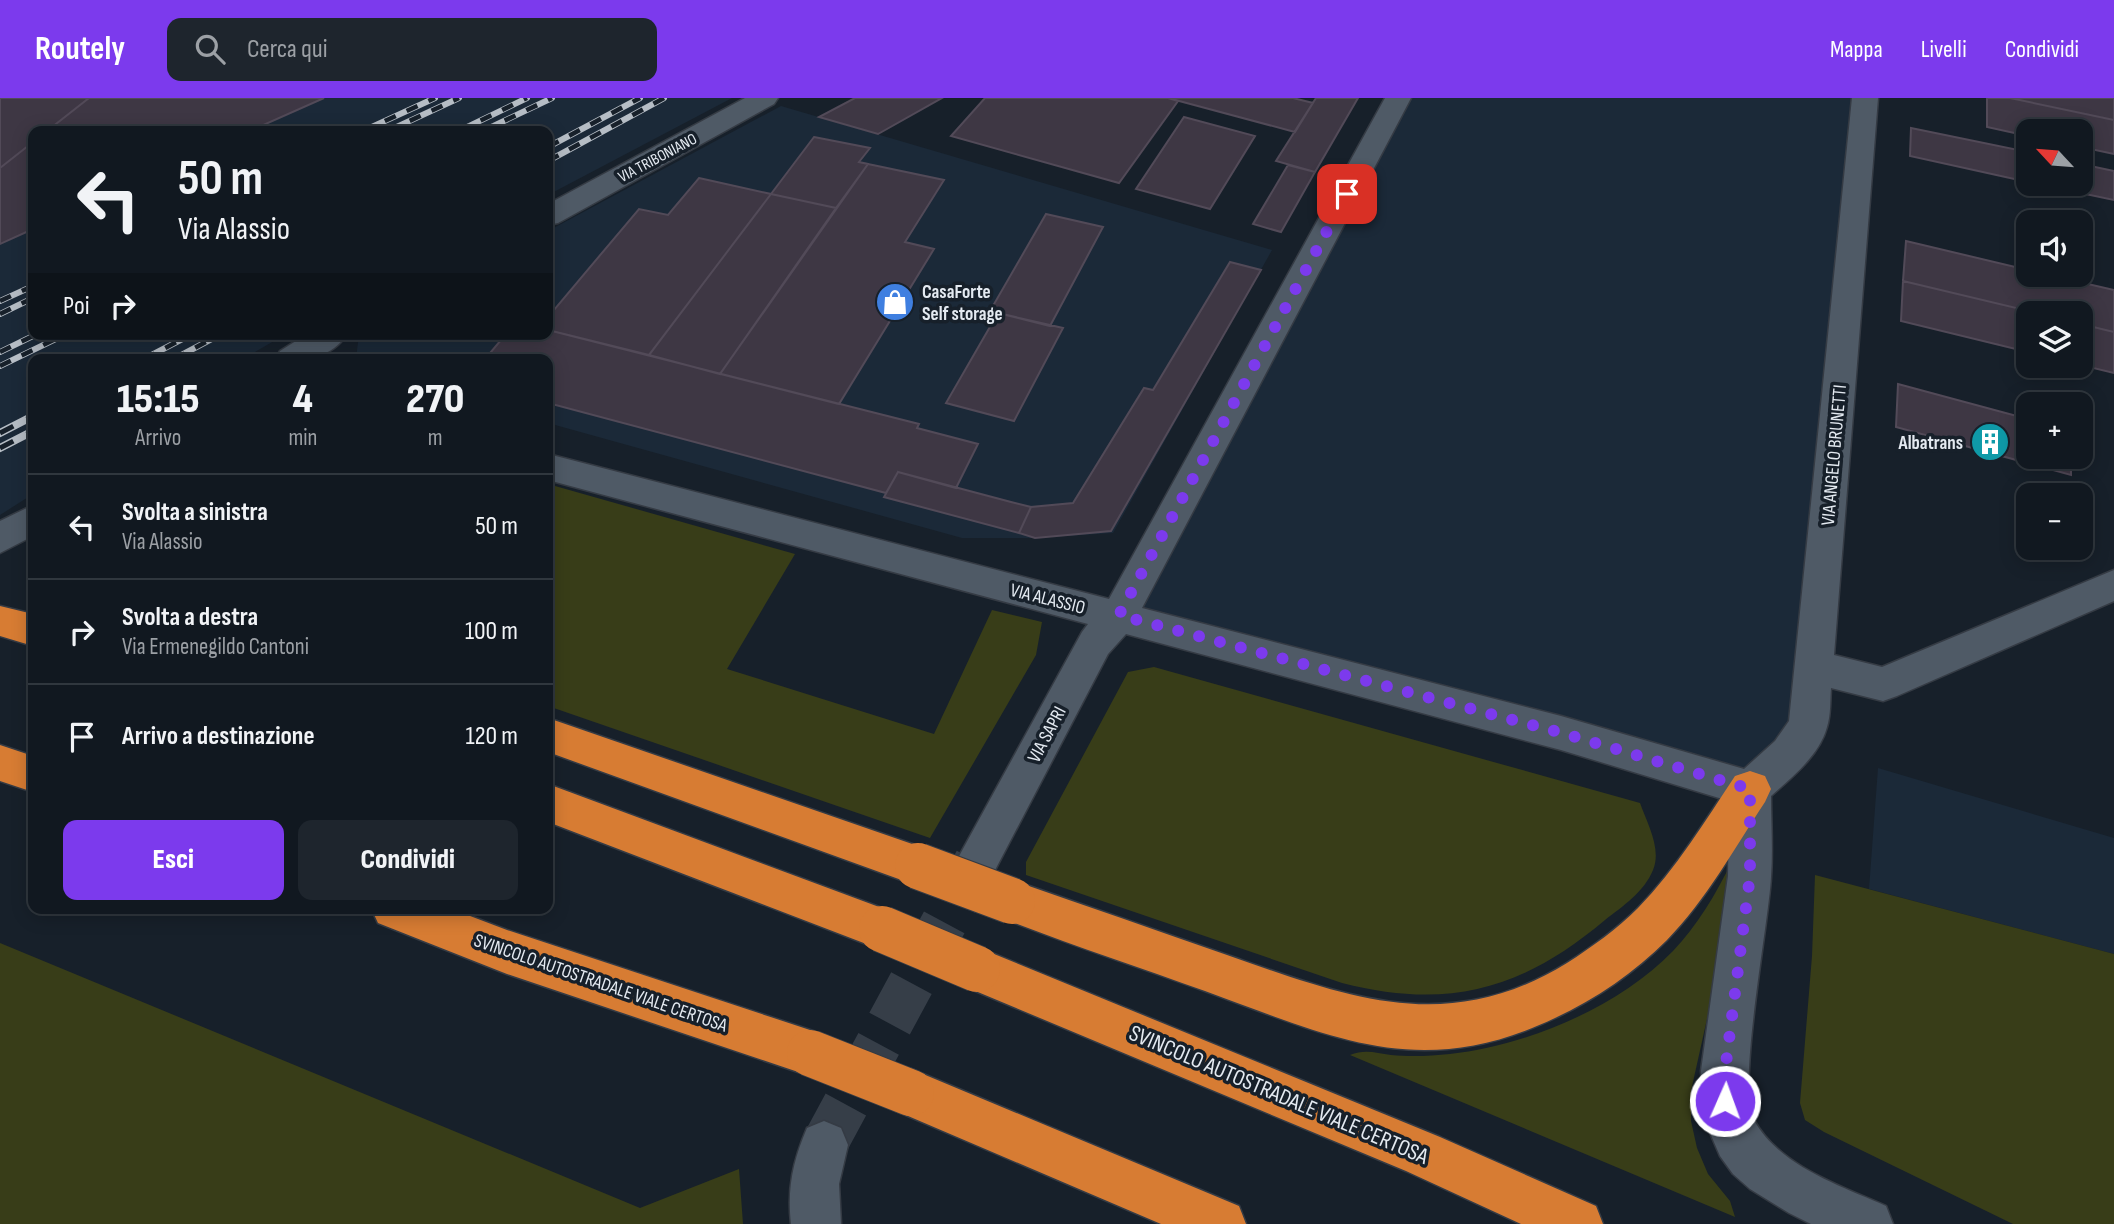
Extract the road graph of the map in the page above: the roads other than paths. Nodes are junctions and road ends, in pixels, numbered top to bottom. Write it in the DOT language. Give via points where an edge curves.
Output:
graph roads {
  1 [pos="765,98"];
  2 [pos="1398,98"];
  3 [pos="1865,98"];
  4 [pos="553,213"];
  5 [pos="321,340"];
  6 [pos="299,354"];
  7 [pos="553,468"];
  8 [pos="28,522"];
  9 [pos="0,540"];
  10 [pos="2114,584"];
  11 [pos="1119,615"];
  12 [pos="0,621"];
  13 [pos="28,629"];
  14 [pos="1814,667"];
  15 [pos="553,737"];
  16 [pos="0,763"];
  17 [pos="28,772"];
  18 [pos="1750,789"];
  19 [pos="553,805"];
  20 [pos="979,858"];
  21 [pos="409,914"];
  22 [pos="824,1145"];
  23 [pos="816,1224"];
  24 [pos="1221,1224"];
  25 [pos="1578,1224"];
  26 [pos="1868,1224"];
  1 -- 4 [label="street, VIA TRIBONIANO"];
  2 -- 11 [label="street, VIA SAPRI"];
  3 -- 14 [label="street, VIA ANGELO BRUNETTI"];
  5 -- 6 [label="street"];
  7 -- 11 [label="street, VIA ALASSIO"];
  8 -- 9 [label="street"];
  10 -- 14 [label="street" via="1883,684"];
  11 -- 18 [label="street, VIA ALASSIO" via="1562,733"];
  11 -- 20 [label="street, VIA SAPRI" via="1095,643"];
  12 -- 13 [label="highway"];
  14 -- 18 [label="street, VIA ANGELO BRUNETTI" via="1808,726 1789,754"];
  15 -- 18 [label="highway, bridge" via="1318,1008 1396,1025 1456,1027 1489,1020 1567,989 1637,939 1697,867"];
  16 -- 17 [label="highway"];
  18 -- 26 [label="street" via="1750,876 1725,1071 1728,1119 1756,1164"];
  19 -- 25 [label="highway, SVINCOLO AUTOSTRADALE VIALE CERTOSA, bridge" via="882,929"];
  21 -- 24 [label="highway, SVINCOLO AUTOSTRADALE VIALE CERTOSA, bridge" via="507,952 810,1053"];
  22 -- 23 [label="street" via="812,1194"];
}
